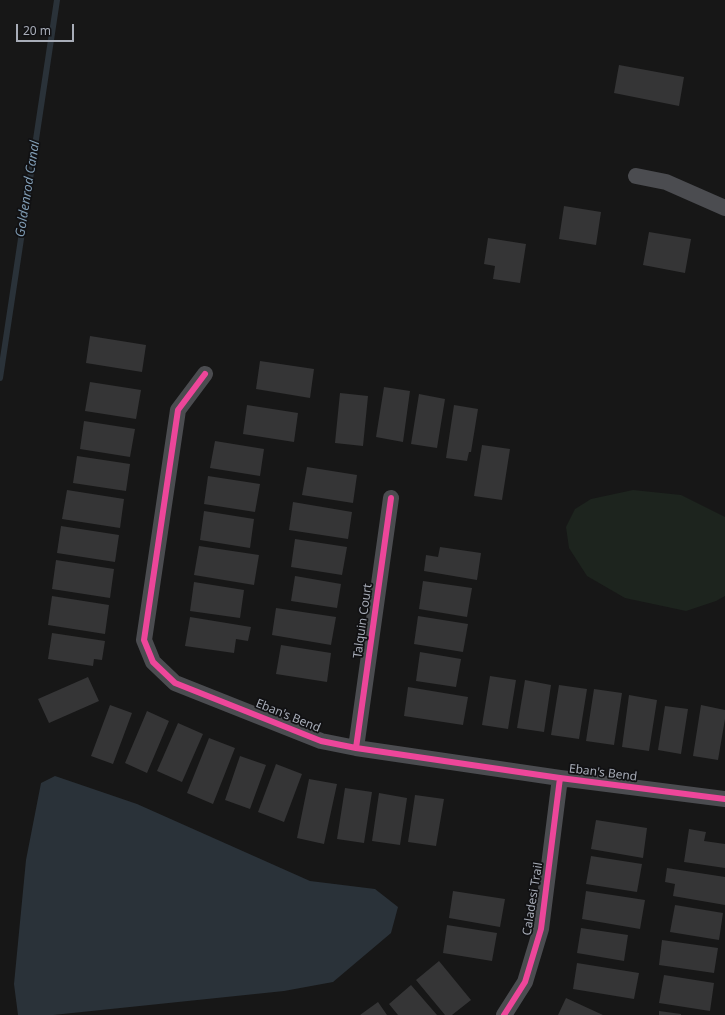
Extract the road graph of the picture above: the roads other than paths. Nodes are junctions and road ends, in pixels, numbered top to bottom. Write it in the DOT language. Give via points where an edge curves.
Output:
graph roads {
  1 [pos="636,176"];
  2 [pos="725,208"];
  3 [pos="204,374"];
  4 [pos="391,498"];
  5 [pos="356,748"];
  6 [pos="560,778"];
  7 [pos="725,799"];
  8 [pos="504,1015"];
  1 -- 2 [label="street" via="666,182"];
  3 -- 5 [label="street, Eban's Bend" via="178,410 144,640 153,662 175,683 321,741"];
  4 -- 5 [label="street, Talquin Court"];
  5 -- 6 [label="street, Eban's Bend"];
  6 -- 7 [label="street, Eban's Bend"];
  6 -- 8 [label="street, Caladesi Trail" via="541,929 525,982"];
}
